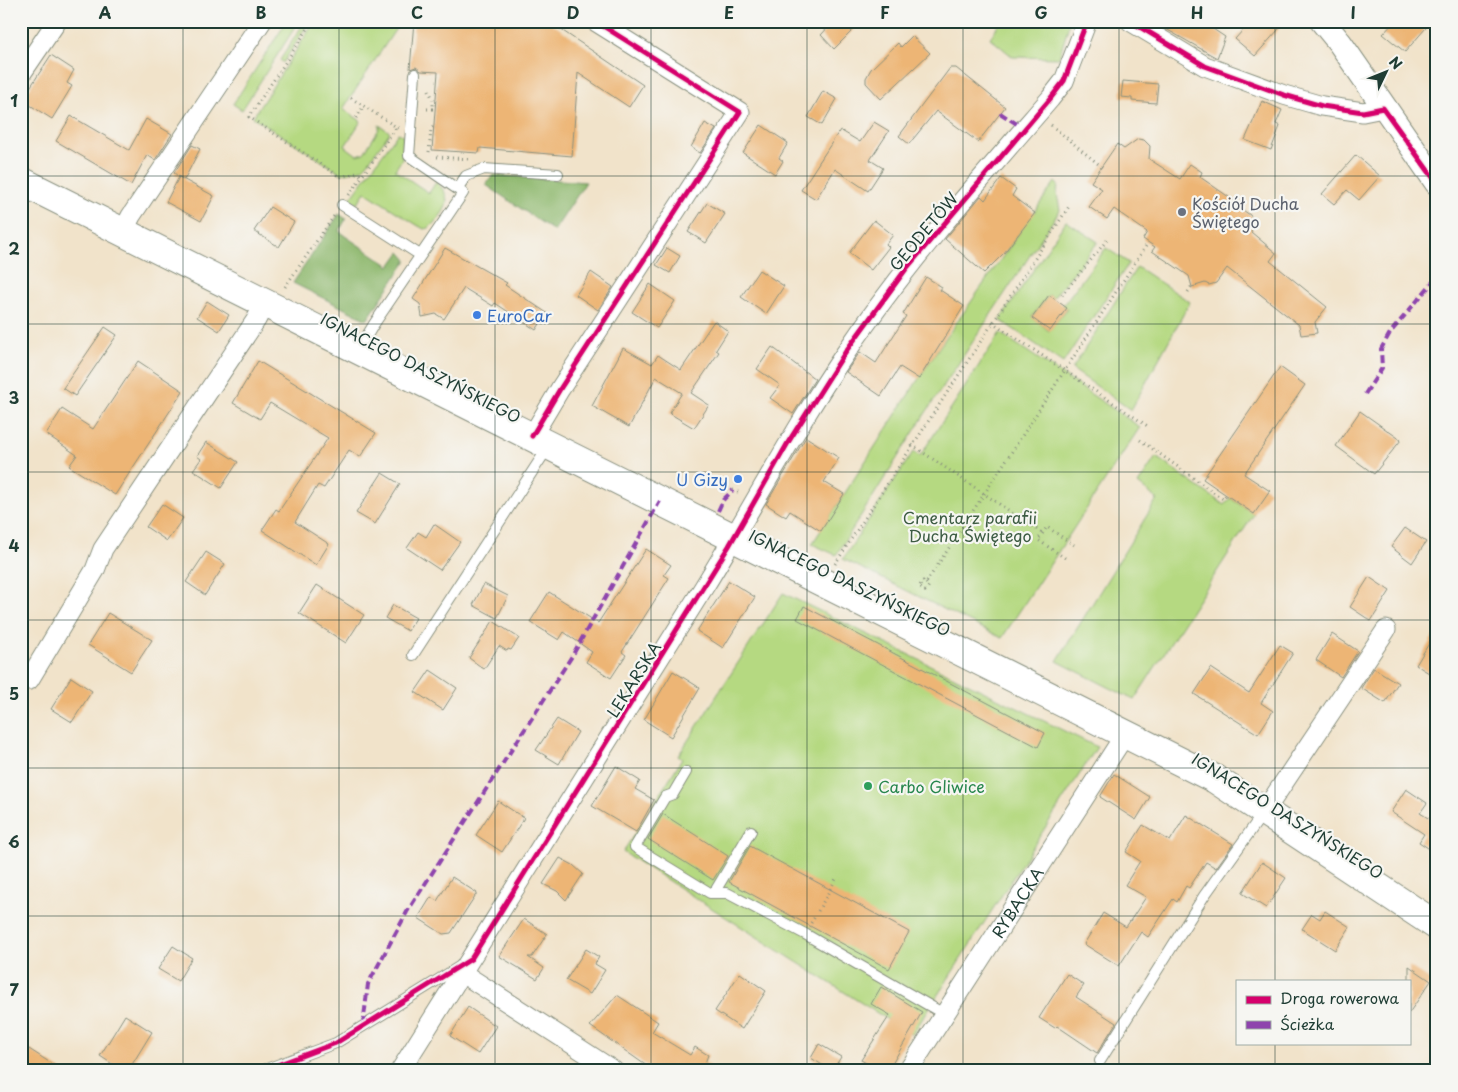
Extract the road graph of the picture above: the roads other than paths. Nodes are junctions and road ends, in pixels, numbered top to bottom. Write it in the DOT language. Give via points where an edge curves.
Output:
graph roads {
  1 [pos="57,21"];
  2 [pos="262,21"];
  3 [pos="595,21"];
  4 [pos="1088,21"];
  5 [pos="1130,21"];
  6 [pos="1322,21"];
  7 [pos="21,74"];
  8 [pos="414,74"];
  9 [pos="1383,108"];
  10 [pos="558,174"];
  11 [pos="21,181"];
  12 [pos="1437,183"];
  13 [pos="457,189"];
  14 [pos="342,205"];
  15 [pos="123,232"];
  16 [pos="420,255"];
  17 [pos="265,302"];
  18 [pos="359,350"];
  19 [pos="541,441"];
  20 [pos="734,538"];
  21 [pos="1386,630"];
  22 [pos="413,655"];
  23 [pos="29,680"];
  24 [pos="1126,733"];
  25 [pos="686,772"];
  26 [pos="1264,812"];
  27 [pos="751,831"];
  28 [pos="714,893"];
  29 [pos="1437,926"];
  30 [pos="467,966"];
  31 [pos="944,1014"];
  32 [pos="1100,1060"];
  33 [pos="261,1071"];
  34 [pos="400,1071"];
  35 [pos="614,1071"];
  36 [pos="908,1071"];
  1 -- 7 [label="street"];
  2 -- 15 [label="street"];
  3 -- 19 [label="street" via="740,112 560,389"];
  4 -- 20 [label="street, GEODETÓW" via="1064,81 906,269 858,335 789,441"];
  5 -- 9 [label="street" via="1205,66 1284,95 1322,106 1363,112"];
  6 -- 9 [label="street"];
  8 -- 13 [label="lane" via="409,156"];
  9 -- 12 [label="street"];
  10 -- 13 [label="lane" via="484,169 466,176"];
  11 -- 15 [label="main road, IGNACEGO DASZYŃSKIEGO"];
  13 -- 16 [label="lane" via="463,193"];
  14 -- 16 [label="lane"];
  15 -- 17 [label="main road, IGNACEGO DASZYŃSKIEGO"];
  16 -- 18 [label="lane"];
  17 -- 18 [label="main road, IGNACEGO DASZYŃSKIEGO"];
  17 -- 23 [label="street" via="103,549 96,570"];
  18 -- 19 [label="main road, IGNACEGO DASZYŃSKIEGO"];
  19 -- 20 [label="main road, IGNACEGO DASZYŃSKIEGO"];
  19 -- 22 [label="lane"];
  20 -- 24 [label="main road, IGNACEGO DASZYŃSKIEGO"];
  20 -- 30 [label="street, LEKARSKA"];
  21 -- 26 [label="street"];
  24 -- 26 [label="main road, IGNACEGO DASZYŃSKIEGO" via="1215,779"];
  24 -- 31 [label="street, RYBACKA"];
  25 -- 28 [label="lane" via="673,794 665,797 635,847"];
  26 -- 29 [label="main road, IGNACEGO DASZYŃSKIEGO"];
  26 -- 32 [label="lane" via="1204,896"];
  27 -- 28 [label="lane"];
  28 -- 31 [label="lane" via="727,893 805,934"];
  30 -- 33 [label="lane" via="336,1043"];
  30 -- 34 [label="street, LEKARSKA"];
  30 -- 35 [label="street"];
  31 -- 36 [label="street, RYBACKA"];
}
